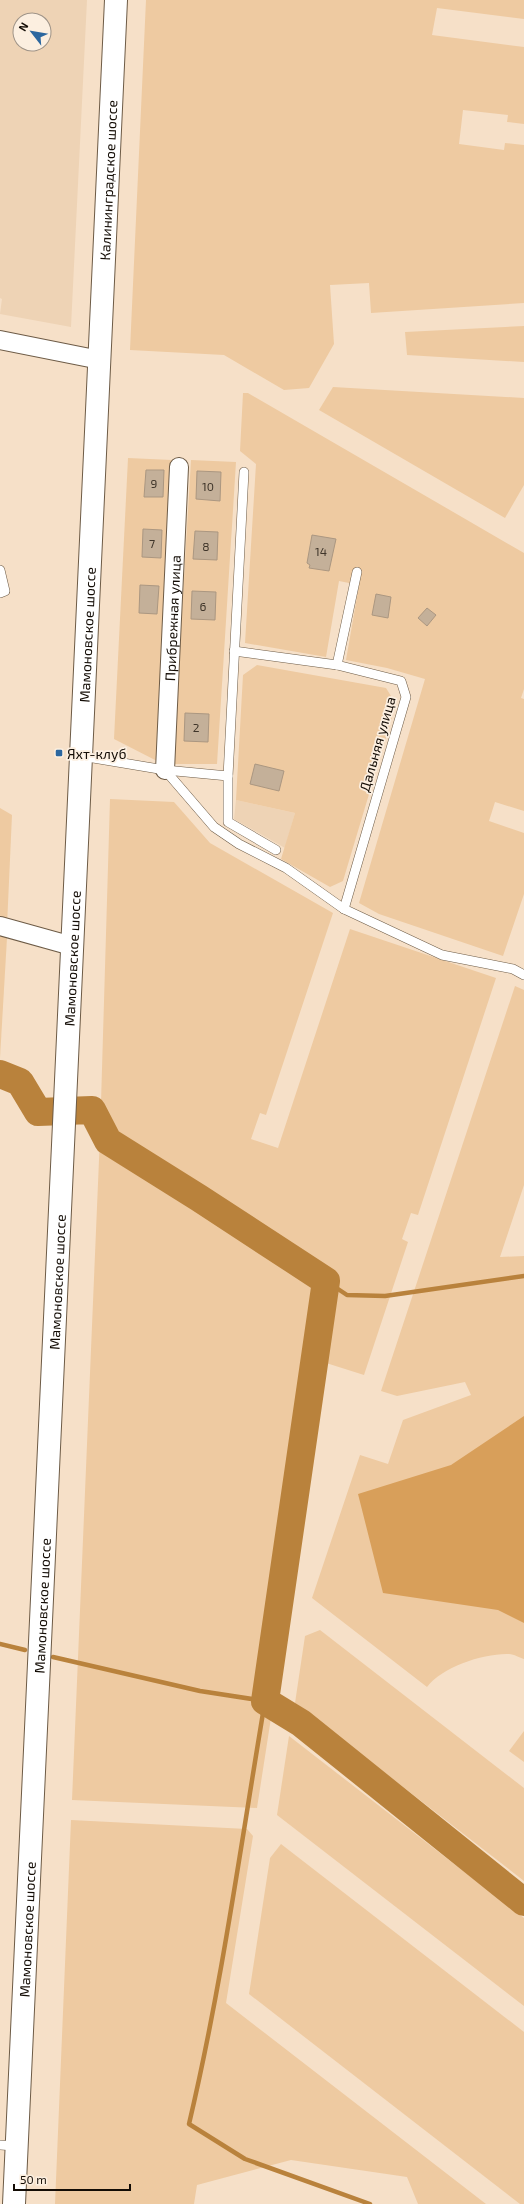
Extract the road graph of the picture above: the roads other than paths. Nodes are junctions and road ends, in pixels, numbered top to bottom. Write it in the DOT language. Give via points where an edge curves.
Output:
graph roads {
  1 [pos="116,0"];
  2 [pos="0,340"];
  3 [pos="100,360"];
  4 [pos="179,466"];
  5 [pos="244,472"];
  6 [pos="0,570"];
  7 [pos="357,572"];
  8 [pos="0,593"];
  9 [pos="234,651"];
  10 [pos="337,665"];
  11 [pos="81,756"];
  12 [pos="165,770"];
  13 [pos="228,776"];
  14 [pos="276,850"];
  15 [pos="344,909"];
  16 [pos="0,926"];
  17 [pos="72,946"];
  18 [pos="524,975"];
  19 [pos="8,2146"];
  20 [pos="14,2204"];
  1 -- 3 [label="main road, Калининградское шоссе"];
  2 -- 3 [label="street"];
  3 -- 11 [label="main road, Мамоновское шоссе"];
  4 -- 12 [label="street, Прибрежная улица"];
  5 -- 9 [label="lane"];
  6 -- 8 [label="lane" via="4,591"];
  7 -- 10 [label="lane"];
  9 -- 10 [label="lane, Дальняя улица"];
  9 -- 13 [label="lane"];
  10 -- 15 [label="lane, Дальняя улица" via="401,681 406,697"];
  11 -- 12 [label="lane"];
  11 -- 17 [label="main road, Мамоновское шоссе"];
  12 -- 13 [label="lane"];
  12 -- 15 [label="lane" via="214,826 239,844 286,868"];
  13 -- 14 [label="lane" via="228,822"];
  15 -- 18 [label="lane" via="442,955 513,969"];
  16 -- 17 [label="street"];
  17 -- 19 [label="main road, Мамоновское шоссе" via="66,1112"];
  19 -- 20 [label="main road, Мамоновское шоссе"];
}
